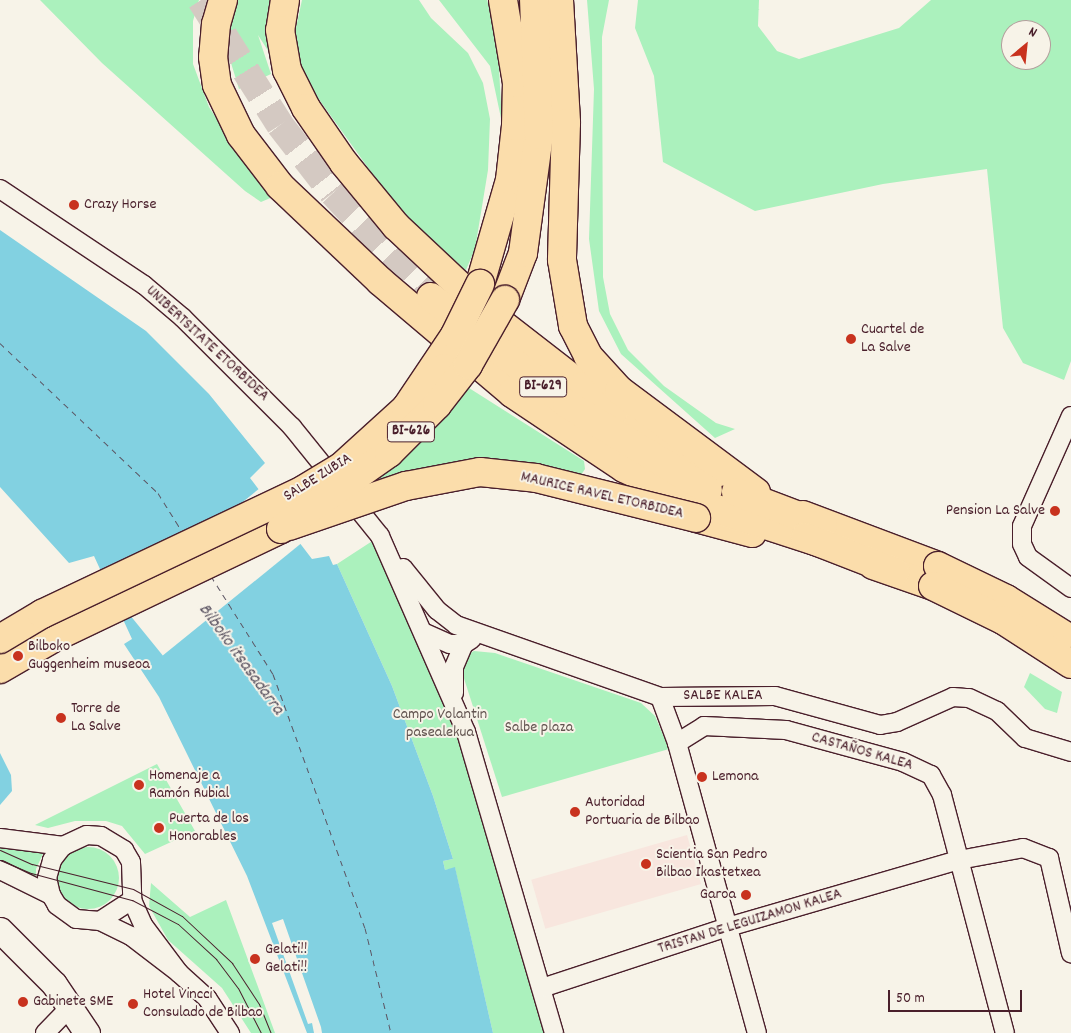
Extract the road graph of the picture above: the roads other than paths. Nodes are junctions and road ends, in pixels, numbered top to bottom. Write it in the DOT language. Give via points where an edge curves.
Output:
graph roads {
  1 [pos="223,0"];
  2 [pos="285,0"];
  3 [pos="503,0"];
  4 [pos="534,0"];
  5 [pos="559,0"];
  6 [pos="0,189"];
  7 [pos="492,291"];
  8 [pos="431,297"];
  9 [pos="1071,416"];
  10 [pos="714,485"];
  11 [pos="281,529"];
  12 [pos="822,534"];
  13 [pos="392,557"];
  14 [pos="895,572"];
  15 [pos="1071,588"];
  16 [pos="425,633"];
  17 [pos="0,639"];
  18 [pos="471,639"];
  19 [pos="1071,640"];
  20 [pos="1071,664"];
  21 [pos="0,669"];
  22 [pos="660,697"];
  23 [pos="454,703"];
  24 [pos="678,742"];
  25 [pos="1071,752"];
  26 [pos="0,838"];
  27 [pos="62,846"];
  28 [pos="959,860"];
  29 [pos="0,870"];
  30 [pos="50,894"];
  31 [pos="132,900"];
  32 [pos="100,921"];
  33 [pos="728,927"];
  34 [pos="0,930"];
  35 [pos="1071,953"];
  36 [pos="179,973"];
  37 [pos="542,988"];
  38 [pos="71,1006"];
  39 [pos="44,1033"];
  40 [pos="87,1033"];
  41 [pos="230,1033"];
  42 [pos="554,1033"];
  43 [pos="757,1033"];
  44 [pos="1005,1033"];
  1 -- 10 [label="main road" via="214,48 216,85 240,134 280,186 394,293 512,393 624,468"];
  2 -- 10 [label="main road" via="280,30 288,70 306,108 344,163 396,226 493,317"];
  3 -- 7 [label="main road" via="517,83 516,126"];
  4 -- 7 [label="main road, BI-626" via="539,135 530,201 522,253"];
  5 -- 10 [label="main road" via="566,123 562,260 573,326 588,356"];
  6 -- 13 [label="street, UNIBERTSITATE ETORBIDEA" via="144,284 183,318 292,426 380,536"];
  7 -- 11 [label="main road, BI-626, bridge" via="468,365 437,405 389,453"];
  7 -- 17 [label="main road, SALBE ZUBIA, bridge" via="460,348 433,383 341,467 303,490 42,614"];
  8 -- 10 [label="main road, BI-629" via="567,404 664,464"];
  9 -- 15 [label="street" via="1022,526 1022,544 1028,557"];
  10 -- 12 [label="main road"];
  10 -- 12 [label="main road" via="756,492"];
  11 -- 14 [label="main road, MAURICE RAVEL ETORBIDEA, bridge" via="430,479 480,472 510,474 573,486"];
  11 -- 21 [label="main road" via="57,636"];
  12 -- 14 [label="main road, MAURICE RAVEL ETORBIDEA"];
  12 -- 19 [label="main road, bridge" via="978,584"];
  13 -- 16 [label="street"];
  13 -- 18 [label="street, SALBE KALEA" via="436,610"];
  14 -- 20 [label="main road, MAURICE RAVEL ETORBIDEA, bridge" via="962,598 1030,635"];
  16 -- 18 [label="street" via="437,641"];
  16 -- 23 [label="street"];
  18 -- 22 [label="street, SALBE KALEA"];
  18 -- 23 [label="street" via="454,667"];
  22 -- 24 [label="street"];
  22 -- 25 [label="street, SALBE KALEA" via="775,696 880,725 898,722 953,697 969,698 997,712 1025,738"];
  23 -- 37 [label="street"];
  24 -- 28 [label="street, CASTAÑOS KALEA" via="704,726 786,730 921,769 931,775 940,789"];
  24 -- 33 [label="street"];
  26 -- 27 [label="street"];
  27 -- 30 [label="street" via="49,868"];
  27 -- 31 [label="street" via="87,835 113,842 131,862"];
  28 -- 33 [label="street, TRISTAN DE LEGUIZAMON KALEA"];
  28 -- 35 [label="street, TRISTAN DE LEGUIZAMON KALEA" via="1023,848 1043,853 1049,858"];
  28 -- 44 [label="street, CASTAÑOS KALEA"];
  29 -- 30 [label="street"];
  30 -- 32 [label="street" via="61,909 76,919"];
  31 -- 32 [label="street"];
  31 -- 36 [label="street" via="143,925"];
  32 -- 36 [label="street" via="131,936"];
  33 -- 37 [label="street, TRISTAN DE LEGUIZAMON KALEA"];
  33 -- 43 [label="street"];
  34 -- 38 [label="main road" via="42,970"];
  36 -- 41 [label="street" via="206,998"];
  37 -- 42 [label="street"];
  38 -- 39 [label="street"];
  38 -- 40 [label="main road"];
}
